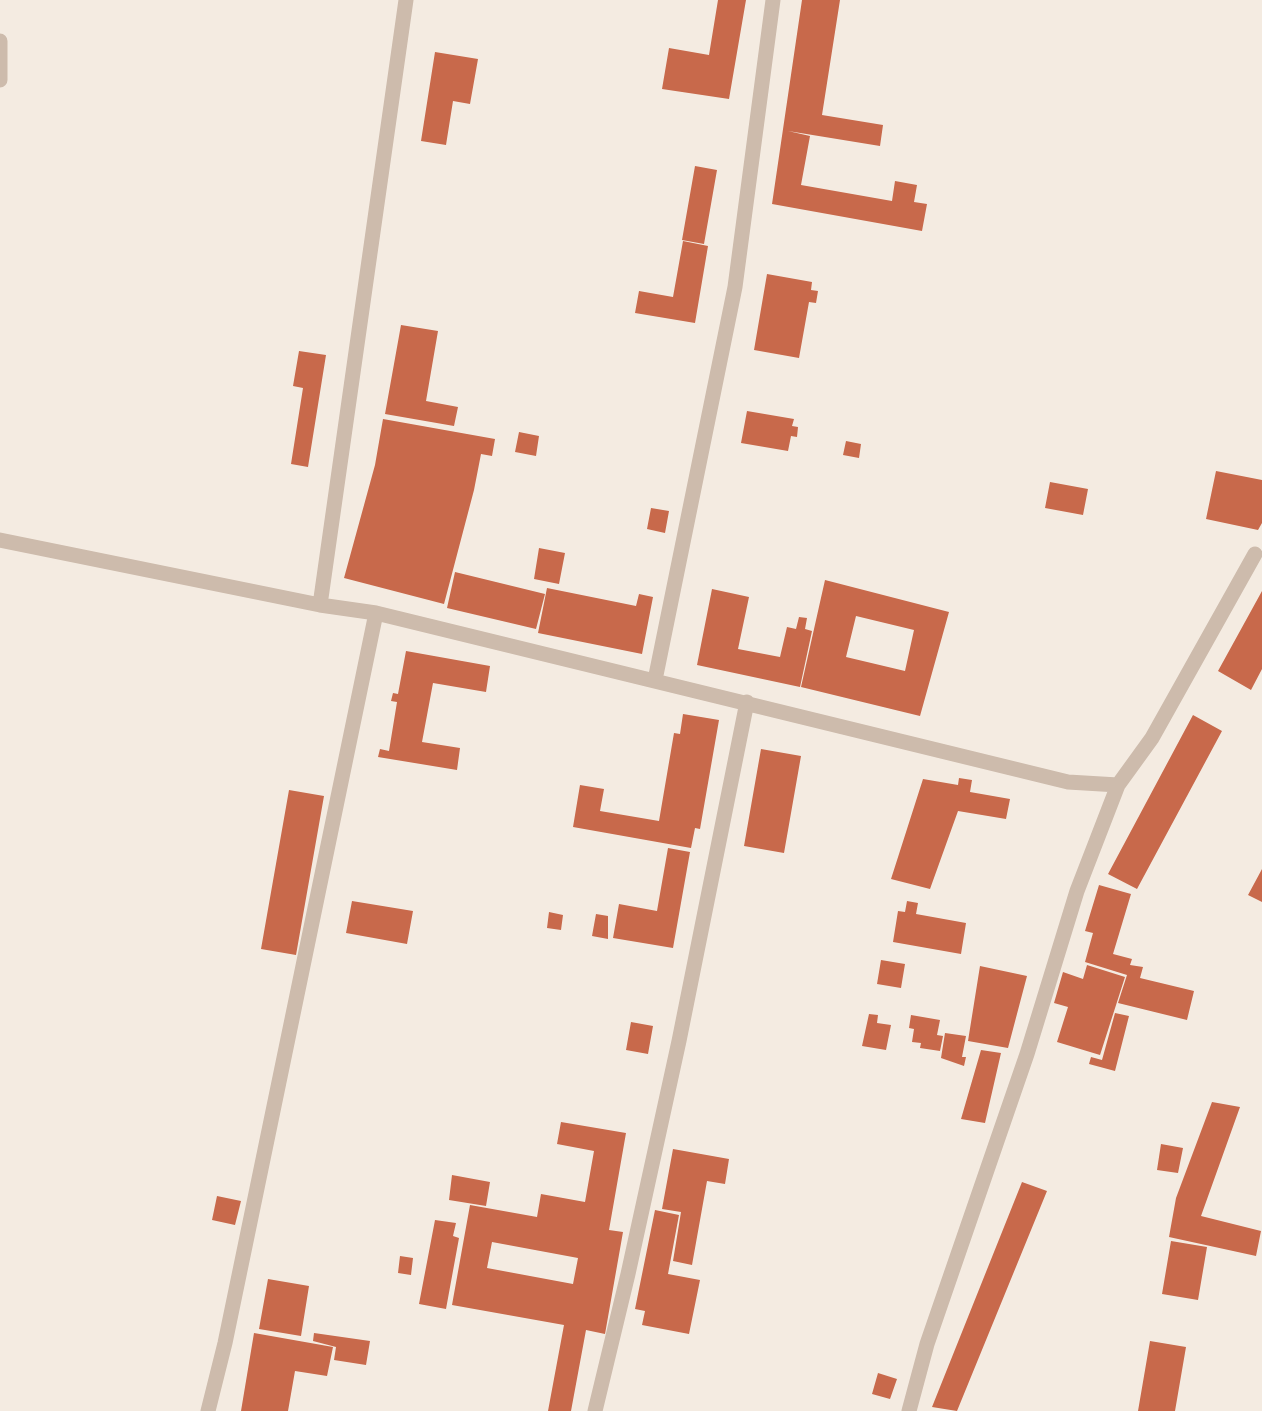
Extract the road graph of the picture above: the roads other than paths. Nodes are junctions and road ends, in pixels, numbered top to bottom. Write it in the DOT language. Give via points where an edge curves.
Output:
graph roads {
  1 [pos="406,0"];
  2 [pos="773,0"];
  3 [pos="0,41"];
  4 [pos="0,80"];
  5 [pos="0,540"];
  6 [pos="1260,552"];
  7 [pos="320,605"];
  8 [pos="376,613"];
  9 [pos="655,680"];
  10 [pos="747,702"];
  11 [pos="1119,785"];
  12 [pos="208,1411"];
  13 [pos="595,1411"];
  14 [pos="909,1411"];
  1 -- 7 [label="street"];
  2 -- 9 [label="street" via="735,287"];
  3 -- 4 [label="street"];
  5 -- 7 [label="street"];
  6 -- 11 [label="street" via="1152,738"];
  7 -- 8 [label="street"];
  8 -- 9 [label="street"];
  8 -- 12 [label="street"];
  9 -- 10 [label="street"];
  10 -- 11 [label="street" via="1068,782"];
  10 -- 13 [label="street" via="679,1041"];
  11 -- 14 [label="street" via="1077,891 1027,1054 927,1344"];
}
